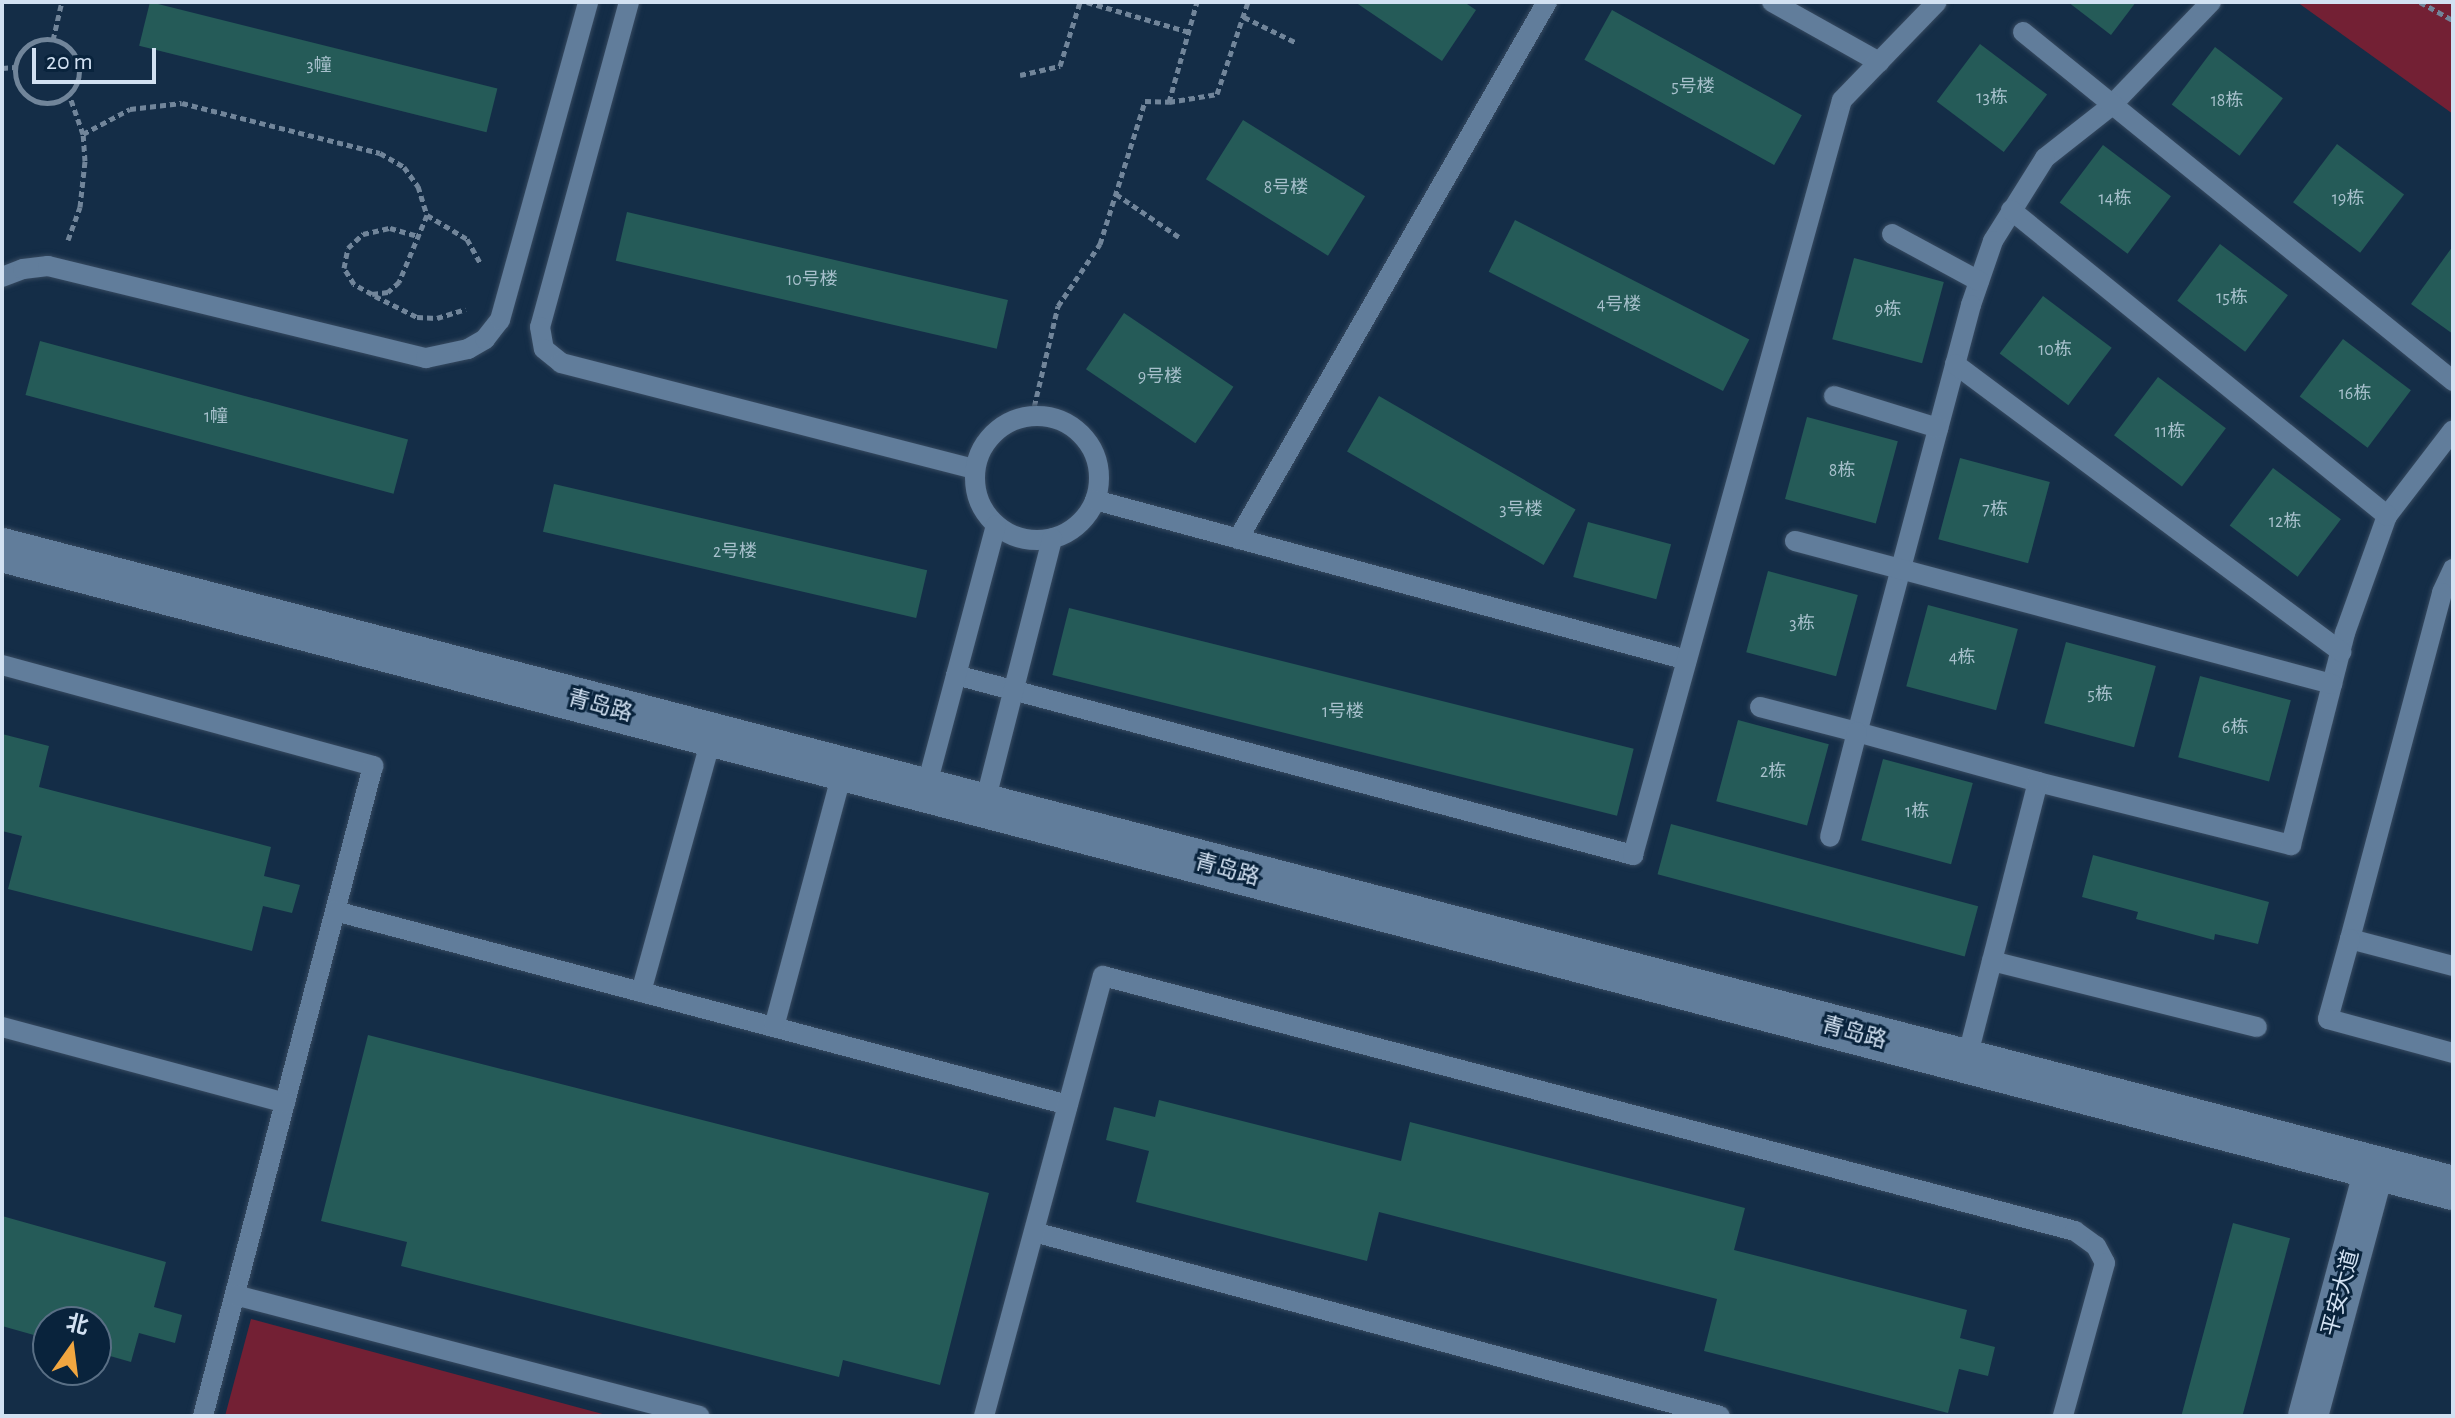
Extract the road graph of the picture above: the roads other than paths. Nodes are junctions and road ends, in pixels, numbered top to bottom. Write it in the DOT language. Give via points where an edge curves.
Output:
graph roads {
  1 [pos="588,2"];
  2 [pos="629,2"];
  3 [pos="1547,2"];
  4 [pos="1772,2"];
  5 [pos="1937,2"];
  6 [pos="2211,2"];
  7 [pos="2023,32"];
  8 [pos="1879,62"];
  9 [pos="2111,106"];
  10 [pos="2011,210"];
  11 [pos="1892,234"];
  12 [pos="2,277"];
  13 [pos="1979,281"];
  14 [pos="1955,364"];
  15 [pos="2453,381"];
  16 [pos="1834,396"];
  17 [pos="1938,428"];
  18 [pos="2453,430"];
  19 [pos="974,469"];
  20 [pos="1095,500"];
  21 [pos="2387,516"];
  22 [pos="996,525"];
  23 [pos="1052,539"];
  24 [pos="1238,539"];
  25 [pos="1795,541"];
  26 [pos="2,550"];
  27 [pos="1900,569"];
  28 [pos="2453,569"];
  29 [pos="2341,652"];
  30 [pos="1687,660"];
  31 [pos="2,665"];
  32 [pos="956,675"];
  33 [pos="2332,684"];
  34 [pos="1014,690"];
  35 [pos="1760,707"];
  36 [pos="1857,732"];
  37 [pos="712,736"];
  38 [pos="843,770"];
  39 [pos="2038,782"];
  40 [pos="925,792"];
  41 [pos="984,806"];
  42 [pos="1830,837"];
  43 [pos="335,911"];
  44 [pos="2350,939"];
  45 [pos="1992,961"];
  46 [pos="2453,966"];
  47 [pos="641,992"];
  48 [pos="2,1027"];
  49 [pos="774,1027"];
  50 [pos="2257,1027"];
  51 [pos="2453,1053"];
  52 [pos="1966,1062"];
  53 [pos="285,1103"];
  54 [pos="1068,1105"];
  55 [pos="2374,1170"];
  56 [pos="2453,1188"];
  57 [pos="1034,1232"];
  58 [pos="235,1295"];
  59 [pos="203,1416"];
  60 [pos="700,1416"];
  61 [pos="984,1416"];
  62 [pos="1720,1416"];
  63 [pos="2063,1416"];
  64 [pos="2308,1416"];
  1 -- 12 [label="lane" via="500,320 485,339 468,349 426,358 55,268 23,269"];
  2 -- 19 [label="lane" via="540,327 544,349 561,363"];
  3 -- 24 [label="lane"];
  4 -- 8 [label="lane"];
  5 -- 8 [label="lane"];
  6 -- 9 [label="lane"];
  7 -- 9 [label="lane"];
  8 -- 30 [label="lane" via="1842,100"];
  9 -- 10 [label="lane" via="2045,158"];
  9 -- 15 [label="lane"];
  10 -- 13 [label="lane"];
  10 -- 21 [label="lane"];
  11 -- 13 [label="lane"];
  13 -- 14 [label="lane"];
  14 -- 17 [label="lane"];
  14 -- 29 [label="lane"];
  16 -- 17 [label="lane"];
  17 -- 27 [label="lane"];
  18 -- 21 [label="lane"];
  19 -- 20 [label="lane" via="994,433 1011,422 1053,418 1087,442 1099,480"];
  19 -- 22 [label="lane" via="975,490"];
  20 -- 23 [label="lane" via="1071,531"];
  20 -- 24 [label="lane"];
  21 -- 29 [label="lane"];
  22 -- 23 [label="lane" via="1032,541"];
  22 -- 32 [label="lane"];
  23 -- 34 [label="lane"];
  24 -- 30 [label="lane"];
  25 -- 27 [label="lane"];
  26 -- 37 [label="street, 青岛路"];
  27 -- 33 [label="lane"];
  27 -- 36 [label="lane"];
  28 -- 44 [label="lane" via="2442,593"];
  29 -- 33 [label="lane"];
  30 -- 34 [label="lane" via="1633,855"];
  31 -- 43 [label="lane" via="373,766"];
  32 -- 34 [label="lane"];
  32 -- 40 [label="lane"];
  33 -- 39 [label="lane" via="2291,845"];
  34 -- 41 [label="lane"];
  35 -- 36 [label="lane"];
  36 -- 39 [label="lane"];
  36 -- 42 [label="lane"];
  37 -- 38 [label="street, 青岛路"];
  37 -- 47 [label="lane"];
  38 -- 40 [label="street, 青岛路"];
  38 -- 49 [label="lane"];
  39 -- 45 [label="lane"];
  40 -- 41 [label="street, 青岛路"];
  41 -- 52 [label="street, 青岛路"];
  43 -- 47 [label="lane"];
  43 -- 53 [label="lane"];
  44 -- 46 [label="lane"];
  44 -- 51 [label="lane" via="2328,1019"];
  45 -- 50 [label="lane"];
  45 -- 52 [label="lane"];
  47 -- 49 [label="lane"];
  48 -- 53 [label="lane"];
  49 -- 54 [label="lane"];
  52 -- 55 [label="street, 青岛路"];
  53 -- 58 [label="lane"];
  54 -- 57 [label="lane"];
  54 -- 63 [label="lane" via="1103,976 2075,1231 2096,1246 2105,1263"];
  55 -- 56 [label="street, 青岛路"];
  55 -- 64 [label="street, 平安大道"];
  57 -- 61 [label="lane"];
  57 -- 62 [label="lane"];
  58 -- 59 [label="lane"];
  58 -- 60 [label="lane"];
}
